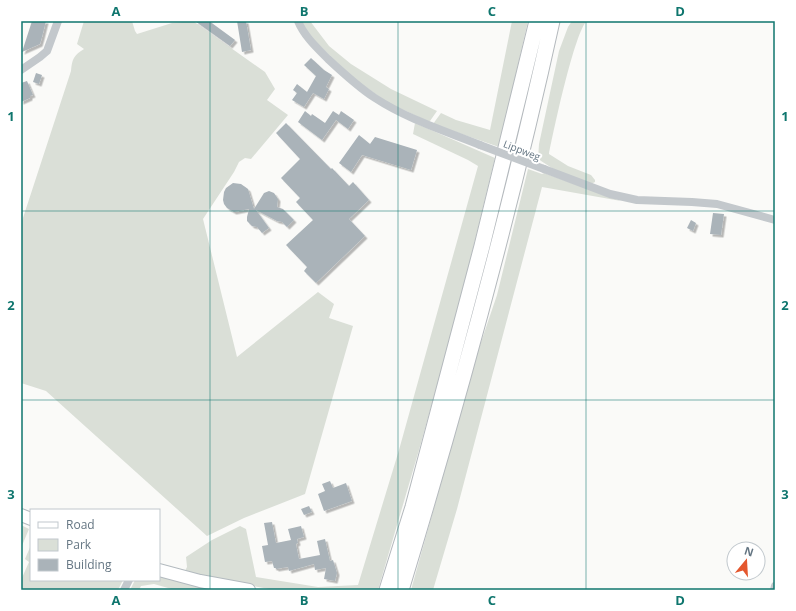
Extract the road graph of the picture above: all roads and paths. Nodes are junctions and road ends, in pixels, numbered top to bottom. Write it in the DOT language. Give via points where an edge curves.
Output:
graph roads {
  1 [pos="58,21"];
  2 [pos="298,21"];
  3 [pos="537,21"];
  4 [pos="552,21"];
  5 [pos="562,21"];
  6 [pos="544,56"];
  7 [pos="21,70"];
  8 [pos="775,220"];
  9 [pos="160,570"];
  10 [pos="128,581"];
  11 [pos="775,586"];
  12 [pos="124,590"];
  13 [pos="249,590"];
  14 [pos="387,590"];
  15 [pos="401,590"];
  16 [pos="774,590"];
  1 -- 7 [label="street" via="47,51"];
  2 -- 8 [label="street, Lippweg, bridge" via="316,47 346,76 375,99 425,124 610,194 637,200 717,204"];
  3 -- 14 [label="highway" via="482,246 413,507"];
  4 -- 6 [label="highway"];
  5 -- 6 [label="highway"];
  6 -- 15 [label="highway" via="498,246"];
  9 -- 13 [label="street"];
  10 -- 12 [label="street"];
  11 -- 16 [label="street"];
}
